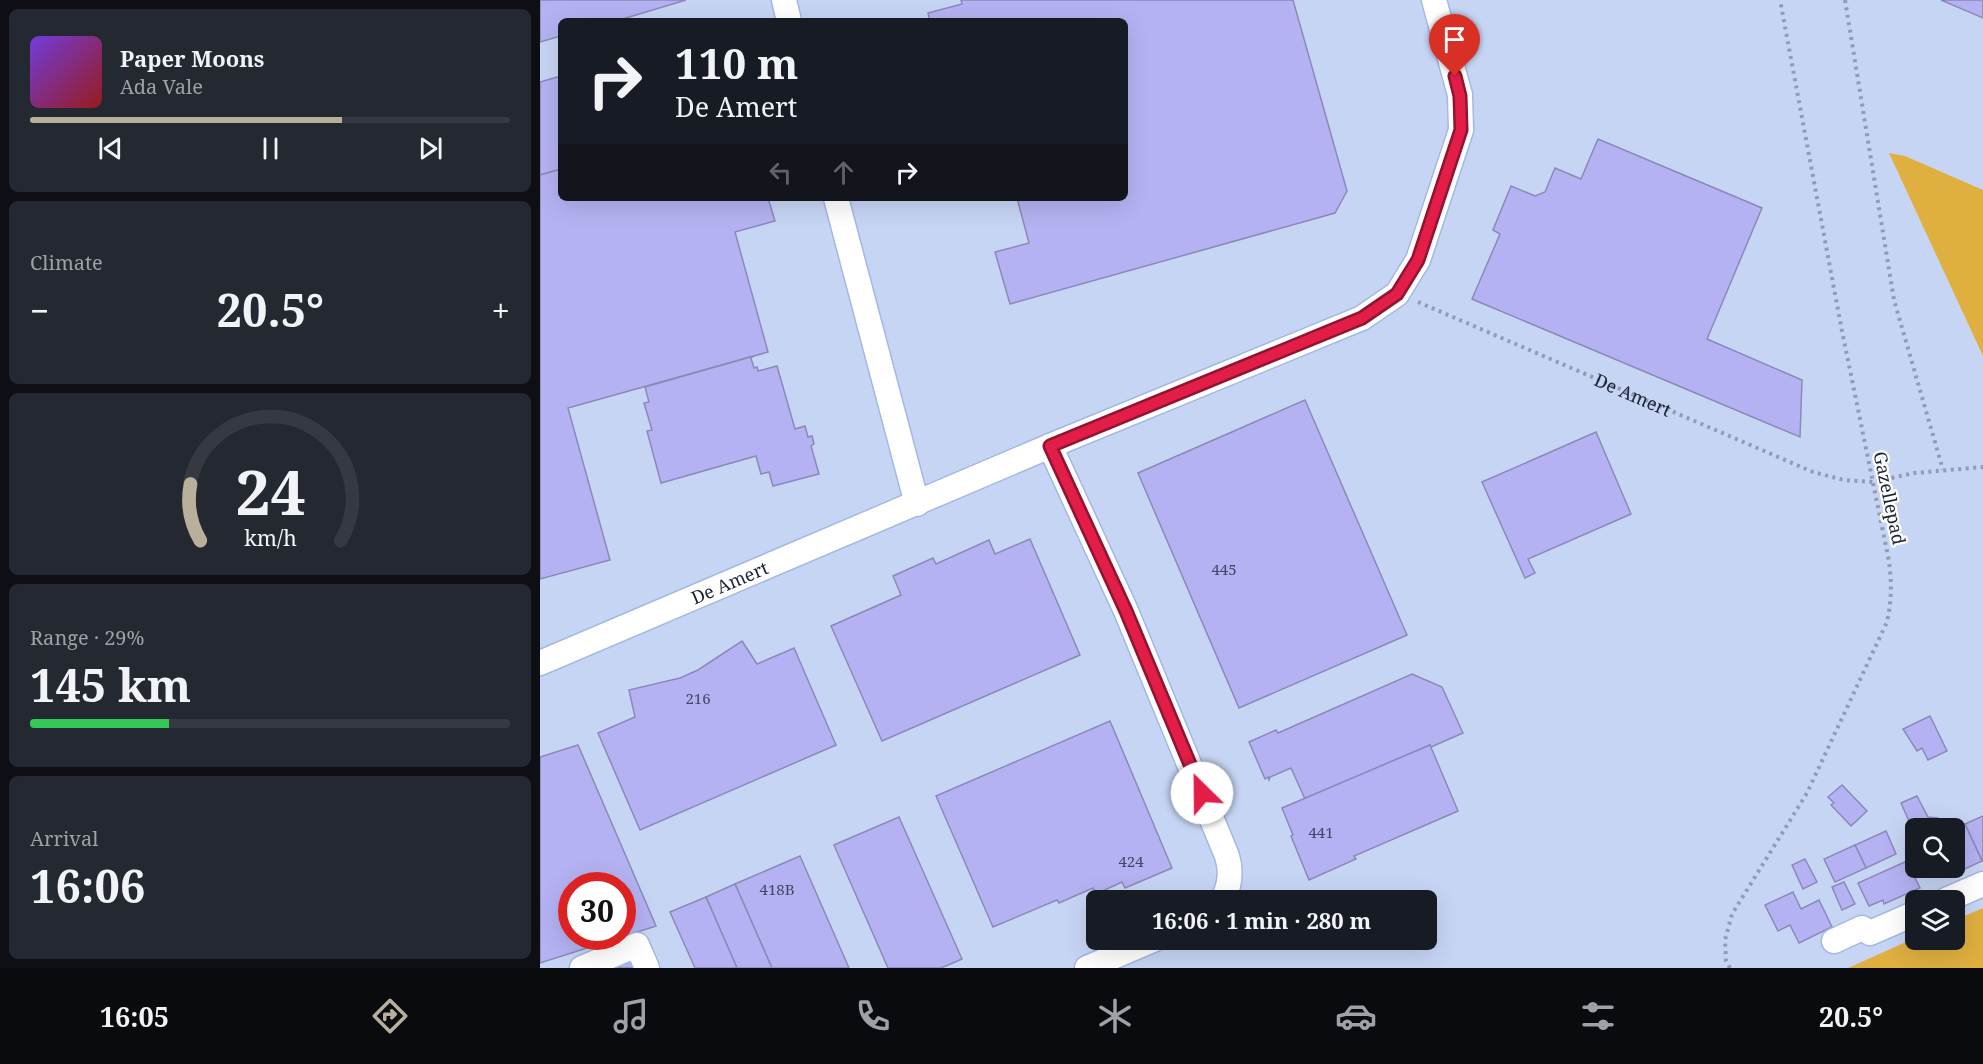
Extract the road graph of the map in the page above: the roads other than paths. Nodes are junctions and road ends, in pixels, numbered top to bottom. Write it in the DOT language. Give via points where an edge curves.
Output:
graph roads {
  1 [pos="783,0"];
  2 [pos="1434,0"];
  3 [pos="788,18"];
  4 [pos="837,201"];
  5 [pos="1050,446"];
  6 [pos="917,504"];
  7 [pos="540,663"];
  8 [pos="1983,884"];
  9 [pos="1227,890"];
  10 [pos="1965,892"];
  11 [pos="1905,918"];
  12 [pos="1834,941"];
  13 [pos="1129,950"];
  14 [pos="582,968"];
  15 [pos="647,968"];
  16 [pos="1087,968"];
  1 -- 3 [label="street"];
  2 -- 5 [label="street, De Amert" via="1460,96 1461,130 1418,260 1397,294 1362,318"];
  4 -- 6 [label="street"];
  5 -- 6 [label="street, De Amert"];
  5 -- 9 [label="street" via="1126,611 1227,856 1231,868"];
  6 -- 7 [label="street, De Amert"];
  8 -- 10 [label="street"];
  11 -- 12 [label="street" via="1870,933 1862,928"];
  13 -- 16 [label="street"];
  14 -- 15 [label="street" via="637,945"];
}
